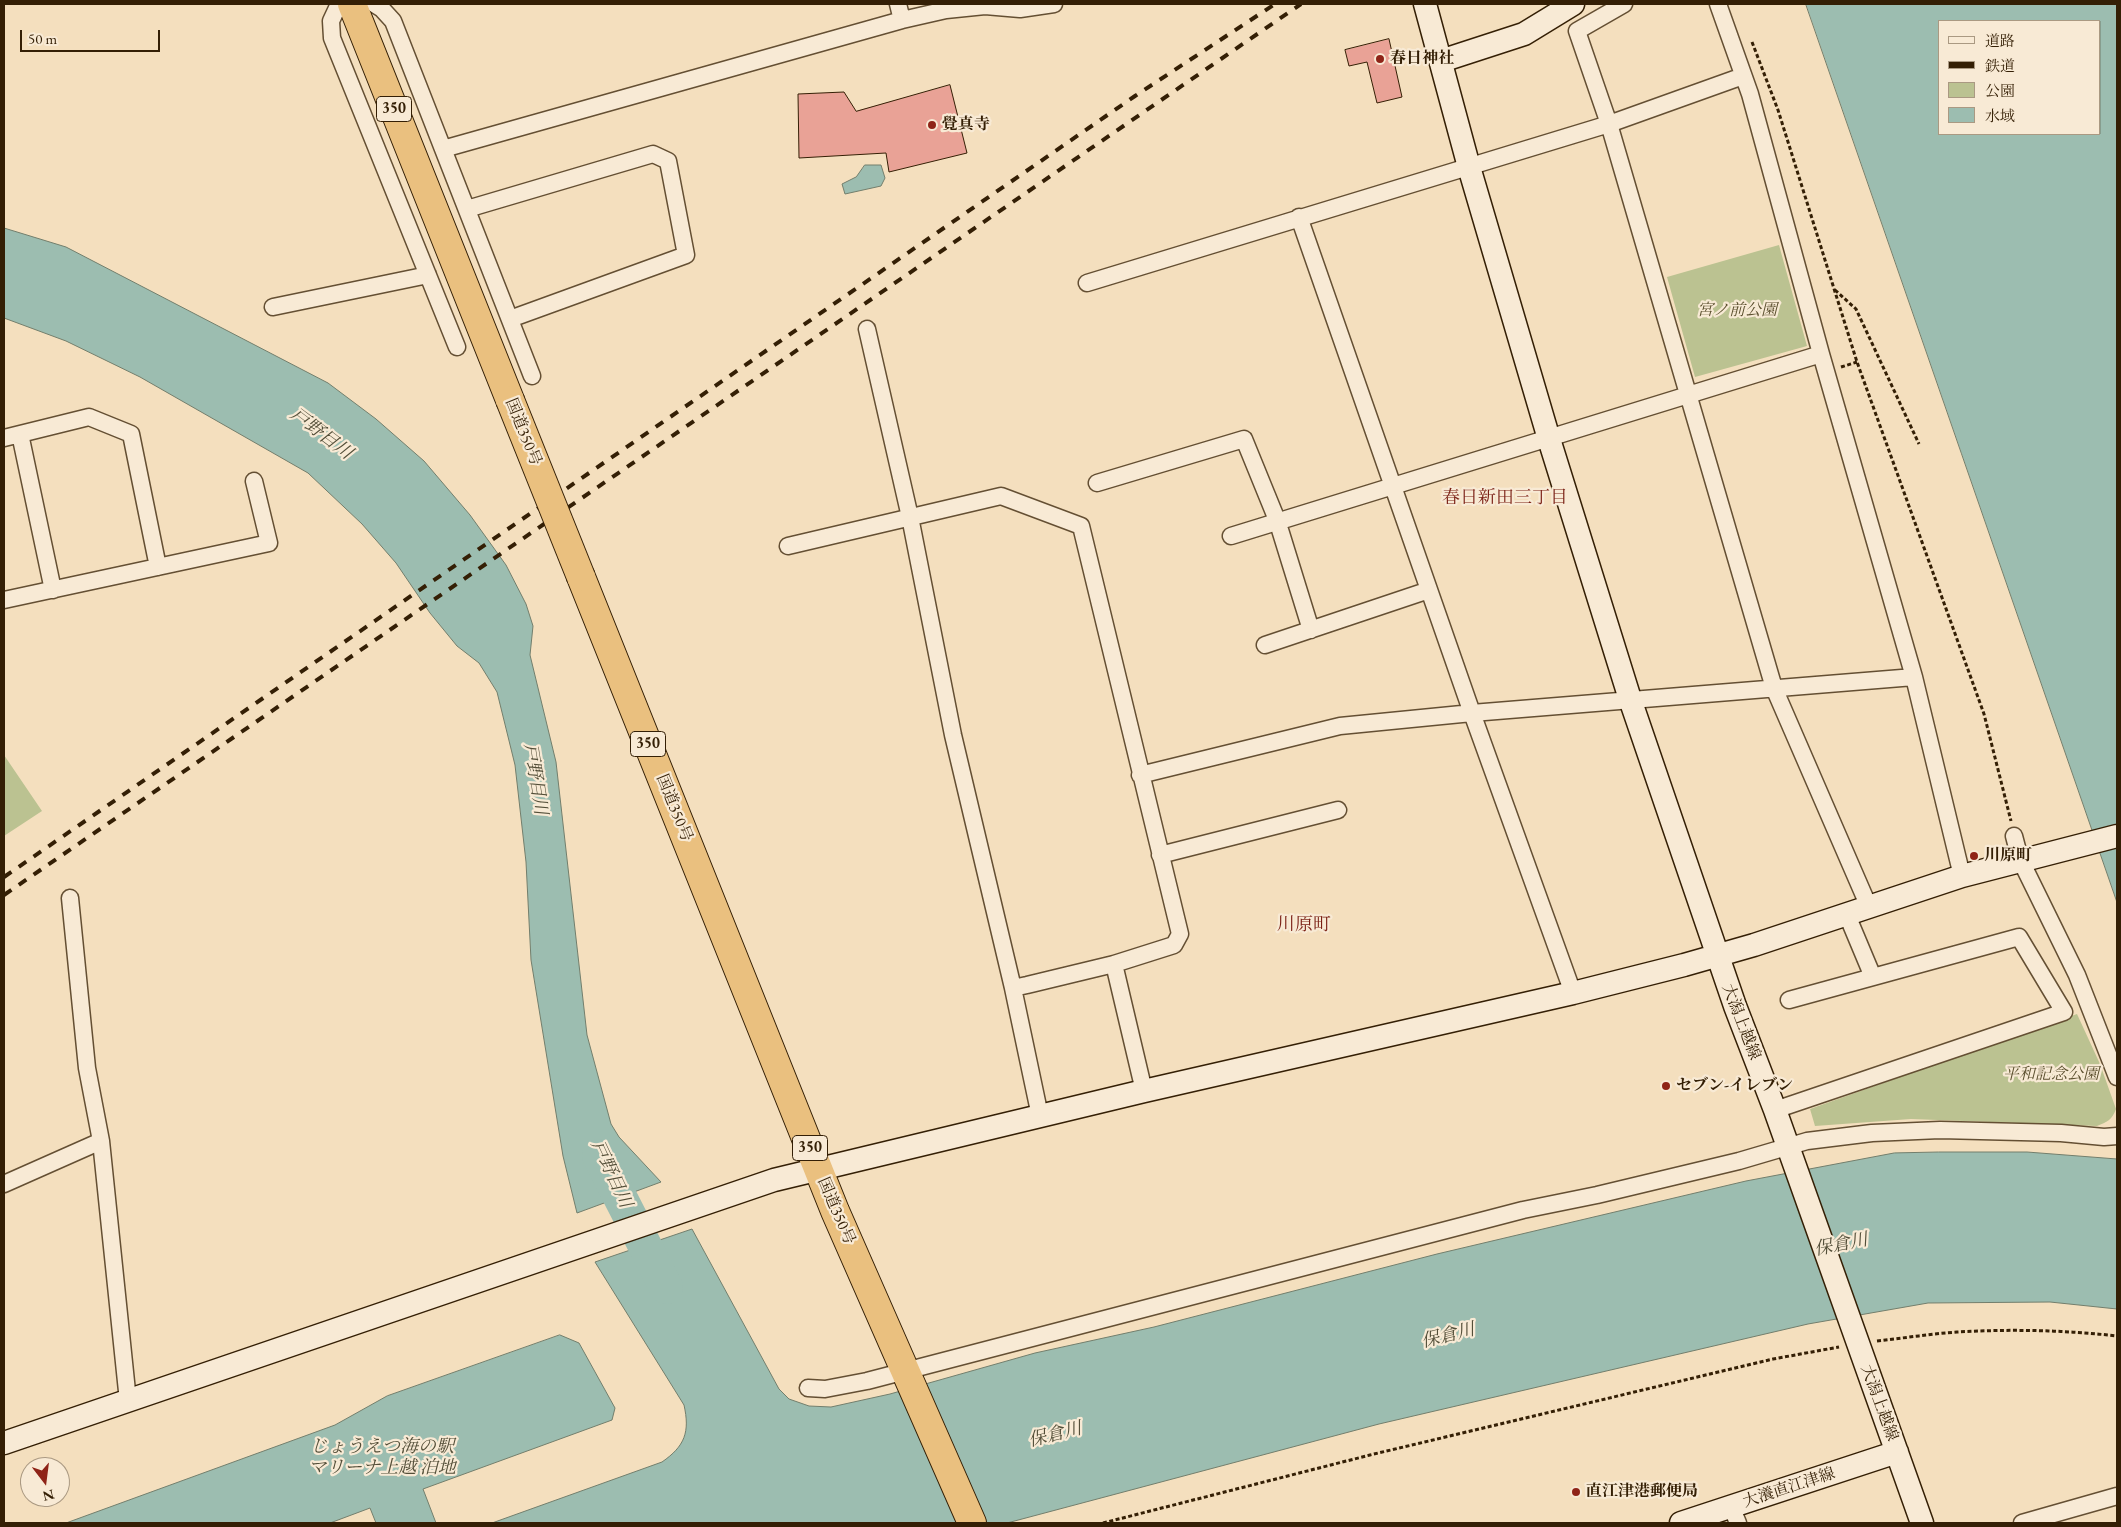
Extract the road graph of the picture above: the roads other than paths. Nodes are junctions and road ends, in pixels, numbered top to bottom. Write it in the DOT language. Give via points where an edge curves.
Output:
graph roads {
  1 [pos="339,4"];
  2 [pos="352,4"];
  3 [pos="374,4"];
  4 [pos="1054,4"];
  5 [pos="1425,4"];
  6 [pos="1573,4"];
  7 [pos="1624,4"];
  8 [pos="1718,4"];
  9 [pos="900,12"];
  10 [pos="1441,61"];
  11 [pos="1743,76"];
  12 [pos="1609,124"];
  13 [pos="443,149"];
  14 [pos="1469,167"];
  15 [pos="467,209"];
  16 [pos="1300,217"];
  17 [pos="428,275"];
  18 [pos="1087,283"];
  19 [pos="273,307"];
  20 [pos="510,319"];
  21 [pos="867,329"];
  22 [pos="457,347"];
  23 [pos="1821,354"];
  24 [pos="532,376"];
  25 [pos="1687,394"];
  26 [pos="12,436"];
  27 [pos="1549,438"];
  28 [pos="254,481"];
  29 [pos="1097,483"];
  30 [pos="1393,486"];
  31 [pos="910,517"];
  32 [pos="1276,520"];
  33 [pos="1231,536"];
  34 [pos="788,546"];
  35 [pos="158,567"];
  36 [pos="53,590"];
  37 [pos="1429,590"];
  38 [pos="4,600"];
  39 [pos="1311,630"];
  40 [pos="1265,645"];
  41 [pos="1914,677"];
  42 [pos="1774,688"];
  43 [pos="1630,699"];
  44 [pos="1472,712"];
  45 [pos="1140,775"];
  46 [pos="1338,810"];
  47 [pos="2014,836"];
  48 [pos="2117,836"];
  49 [pos="1160,855"];
  50 [pos="2020,859"];
  51 [pos="1962,876"];
  52 [pos="70,898"];
  53 [pos="1869,907"];
  54 [pos="1847,915"];
  55 [pos="1717,957"];
  56 [pos="1114,964"];
  57 [pos="1873,977"];
  58 [pos="1014,988"];
  59 [pos="1573,994"];
  60 [pos="1789,1000"];
  61 [pos="2117,1077"];
  62 [pos="1144,1091"];
  63 [pos="1775,1110"];
  64 [pos="1040,1116"];
  65 [pos="2117,1136"];
  66 [pos="101,1141"];
  67 [pos="1791,1155"];
  68 [pos="818,1169"];
  69 [pos="4,1184"];
  70 [pos="909,1376"];
  71 [pos="808,1388"];
  72 [pos="128,1401"];
  73 [pos="4,1443"];
  74 [pos="1897,1452"];
  75 [pos="2117,1496"];
  76 [pos="1735,1515"];
  77 [pos="972,1523"];
  78 [pos="1681,1523"];
  79 [pos="1922,1523"];
  80 [pos="2022,1523"];
  1 -- 17 [label="street" via="331,21 332,38"];
  2 -- 68 [label="highway, 国道350号 / 350, bridge"];
  3 -- 13 [label="street" via="393,20"];
  4 -- 9 [label="street" via="1020,10 985,6"];
  5 -- 10 [label="street, 大潟上越線"];
  6 -- 10 [label="street" via="1524,34"];
  7 -- 12 [label="street" via="1577,31"];
  8 -- 11 [label="street"];
  9 -- 13 [label="street"];
  10 -- 14 [label="street, 大潟上越線"];
  11 -- 12 [label="street"];
  11 -- 23 [label="street"];
  12 -- 14 [label="street"];
  12 -- 25 [label="street"];
  13 -- 15 [label="street"];
  14 -- 16 [label="street"];
  14 -- 27 [label="street, 大潟上越線"];
  15 -- 20 [label="street"];
  15 -- 20 [label="street" via="653,154 668,161 686,255"];
  16 -- 18 [label="street"];
  16 -- 30 [label="street"];
  17 -- 19 [label="street"];
  17 -- 22 [label="street"];
  20 -- 24 [label="street"];
  21 -- 31 [label="street"];
  23 -- 25 [label="street"];
  23 -- 41 [label="street"];
  25 -- 27 [label="street"];
  25 -- 42 [label="street"];
  26 -- 35 [label="street" via="89,417 131,434"];
  26 -- 36 [label="street"];
  27 -- 30 [label="street"];
  27 -- 43 [label="street, 大潟上越線"];
  28 -- 35 [label="street" via="269,543"];
  29 -- 32 [label="street" via="1244,438"];
  30 -- 32 [label="street"];
  30 -- 37 [label="street"];
  31 -- 34 [label="street"];
  31 -- 45 [label="street" via="1001,496 1081,526"];
  31 -- 58 [label="street" via="953,735"];
  32 -- 33 [label="street"];
  32 -- 39 [label="street"];
  35 -- 36 [label="street"];
  36 -- 38 [label="street"];
  37 -- 39 [label="street"];
  37 -- 44 [label="street"];
  39 -- 40 [label="street"];
  41 -- 42 [label="street"];
  41 -- 51 [label="street"];
  42 -- 43 [label="street"];
  42 -- 53 [label="street"];
  43 -- 44 [label="street"];
  43 -- 55 [label="street, 大潟上越線"];
  44 -- 45 [label="street" via="1340,726"];
  44 -- 59 [label="street"];
  45 -- 49 [label="street"];
  46 -- 49 [label="street"];
  47 -- 50 [label="street"];
  48 -- 50 [label="street"];
  49 -- 56 [label="street" via="1180,934 1174,945"];
  50 -- 51 [label="street"];
  50 -- 61 [label="street" via="2077,975"];
  51 -- 53 [label="street"];
  52 -- 66 [label="street" via="87,1068"];
  53 -- 54 [label="street"];
  54 -- 55 [label="street"];
  54 -- 57 [label="street"];
  55 -- 59 [label="street"];
  55 -- 63 [label="street, 大潟上越線"];
  56 -- 58 [label="street"];
  56 -- 62 [label="street"];
  57 -- 60 [label="street"];
  57 -- 63 [label="street" via="2019,937 2064,1012"];
  58 -- 64 [label="street"];
  59 -- 62 [label="street"];
  62 -- 64 [label="street"];
  63 -- 67 [label="street, 大潟上越線"];
  64 -- 68 [label="street"];
  65 -- 67 [label="street" via="1940,1130 1872,1133 1807,1141"];
  66 -- 69 [label="street"];
  66 -- 72 [label="street"];
  67 -- 70 [label="street" via="1523,1210"];
  67 -- 74 [label="street, 大潟上越線"];
  68 -- 70 [label="highway, 国道350号 / 350"];
  68 -- 72 [label="street" via="774,1180"];
  70 -- 71 [label="street" via="825,1389"];
  70 -- 77 [label="highway, 国道350号 / 350"];
  72 -- 73 [label="street"];
  74 -- 76 [label="street, 大瀁直江津線"];
  74 -- 79 [label="street, 大潟上越線"];
  75 -- 80 [label="street"];
  76 -- 78 [label="street, 大瀁直江津線"];
}
